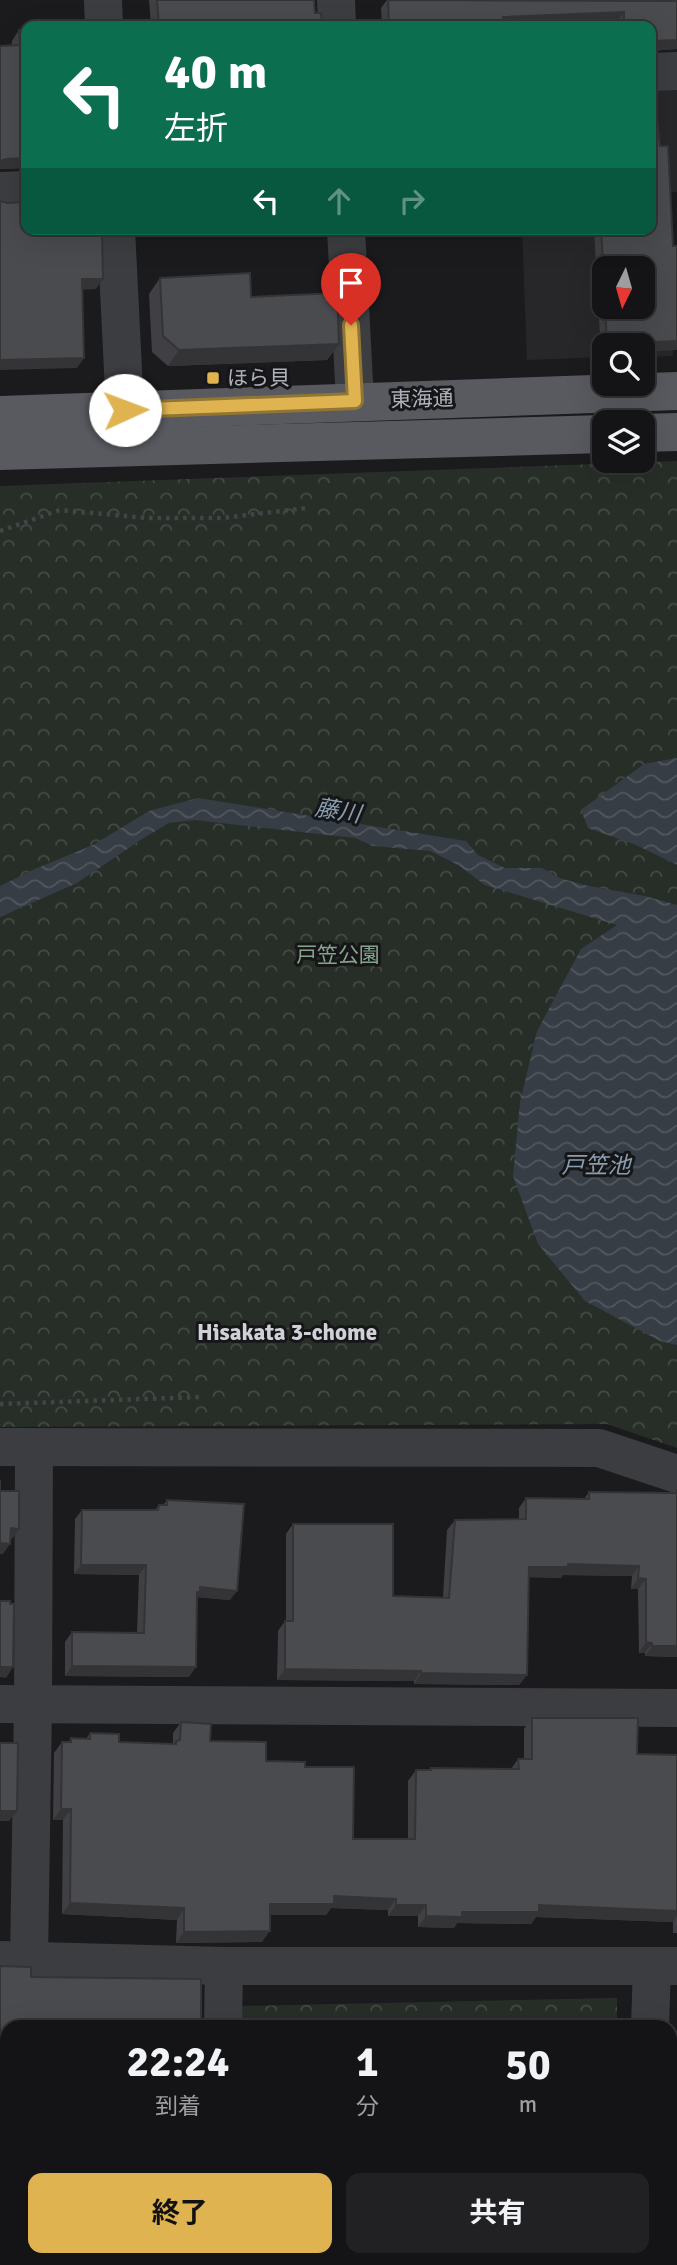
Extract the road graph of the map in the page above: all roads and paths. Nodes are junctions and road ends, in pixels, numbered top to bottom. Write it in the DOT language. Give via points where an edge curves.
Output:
graph roads {
  1 [pos="103,0"];
  2 [pos="336,0"];
  3 [pos="104,21"];
  4 [pos="337,21"];
  5 [pos="677,71"];
  6 [pos="656,72"];
  7 [pos="21,190"];
  8 [pos="0,191"];
  9 [pos="116,235"];
  10 [pos="346,235"];
  11 [pos="677,391"];
  12 [pos="355,401"];
  13 [pos="125,410"];
  14 [pos="0,415"];
  15 [pos="677,432"];
  16 [pos="655,433"];
  17 [pos="592,434"];
  18 [pos="0,452"];
  19 [pos="307,508"];
  20 [pos="0,531"];
  21 [pos="200,1397"];
  22 [pos="0,1404"];
  23 [pos="17,1448"];
  24 [pos="677,1474"];
  25 [pos="17,1704"];
  26 [pos="677,1708"];
  27 [pos="15,1960"];
  28 [pos="224,1966"];
  29 [pos="664,1966"];
  30 [pos="223,2020"];
  31 [pos="651,2020"];
  1 -- 3 [label="street"];
  2 -- 4 [label="street"];
  5 -- 6 [label="street"];
  7 -- 8 [label="street"];
  9 -- 13 [label="street"];
  10 -- 12 [label="street"];
  11 -- 12 [label="main road, 東海通"];
  12 -- 13 [label="main road, 東海通"];
  13 -- 14 [label="main road, 東海通"];
  15 -- 16 [label="main road"];
  17 -- 18 [label="main road, 東海通"];
  19 -- 20 [label="path" via="222,518 147,518 60,510"];
  21 -- 22 [label="path"];
  23 -- 24 [label="street" via="599,1448"];
  23 -- 25 [label="street"];
  25 -- 26 [label="street"];
  25 -- 27 [label="street"];
  27 -- 28 [label="street"];
  28 -- 29 [label="street"];
  28 -- 30 [label="street"];
  29 -- 31 [label="street"];
}
